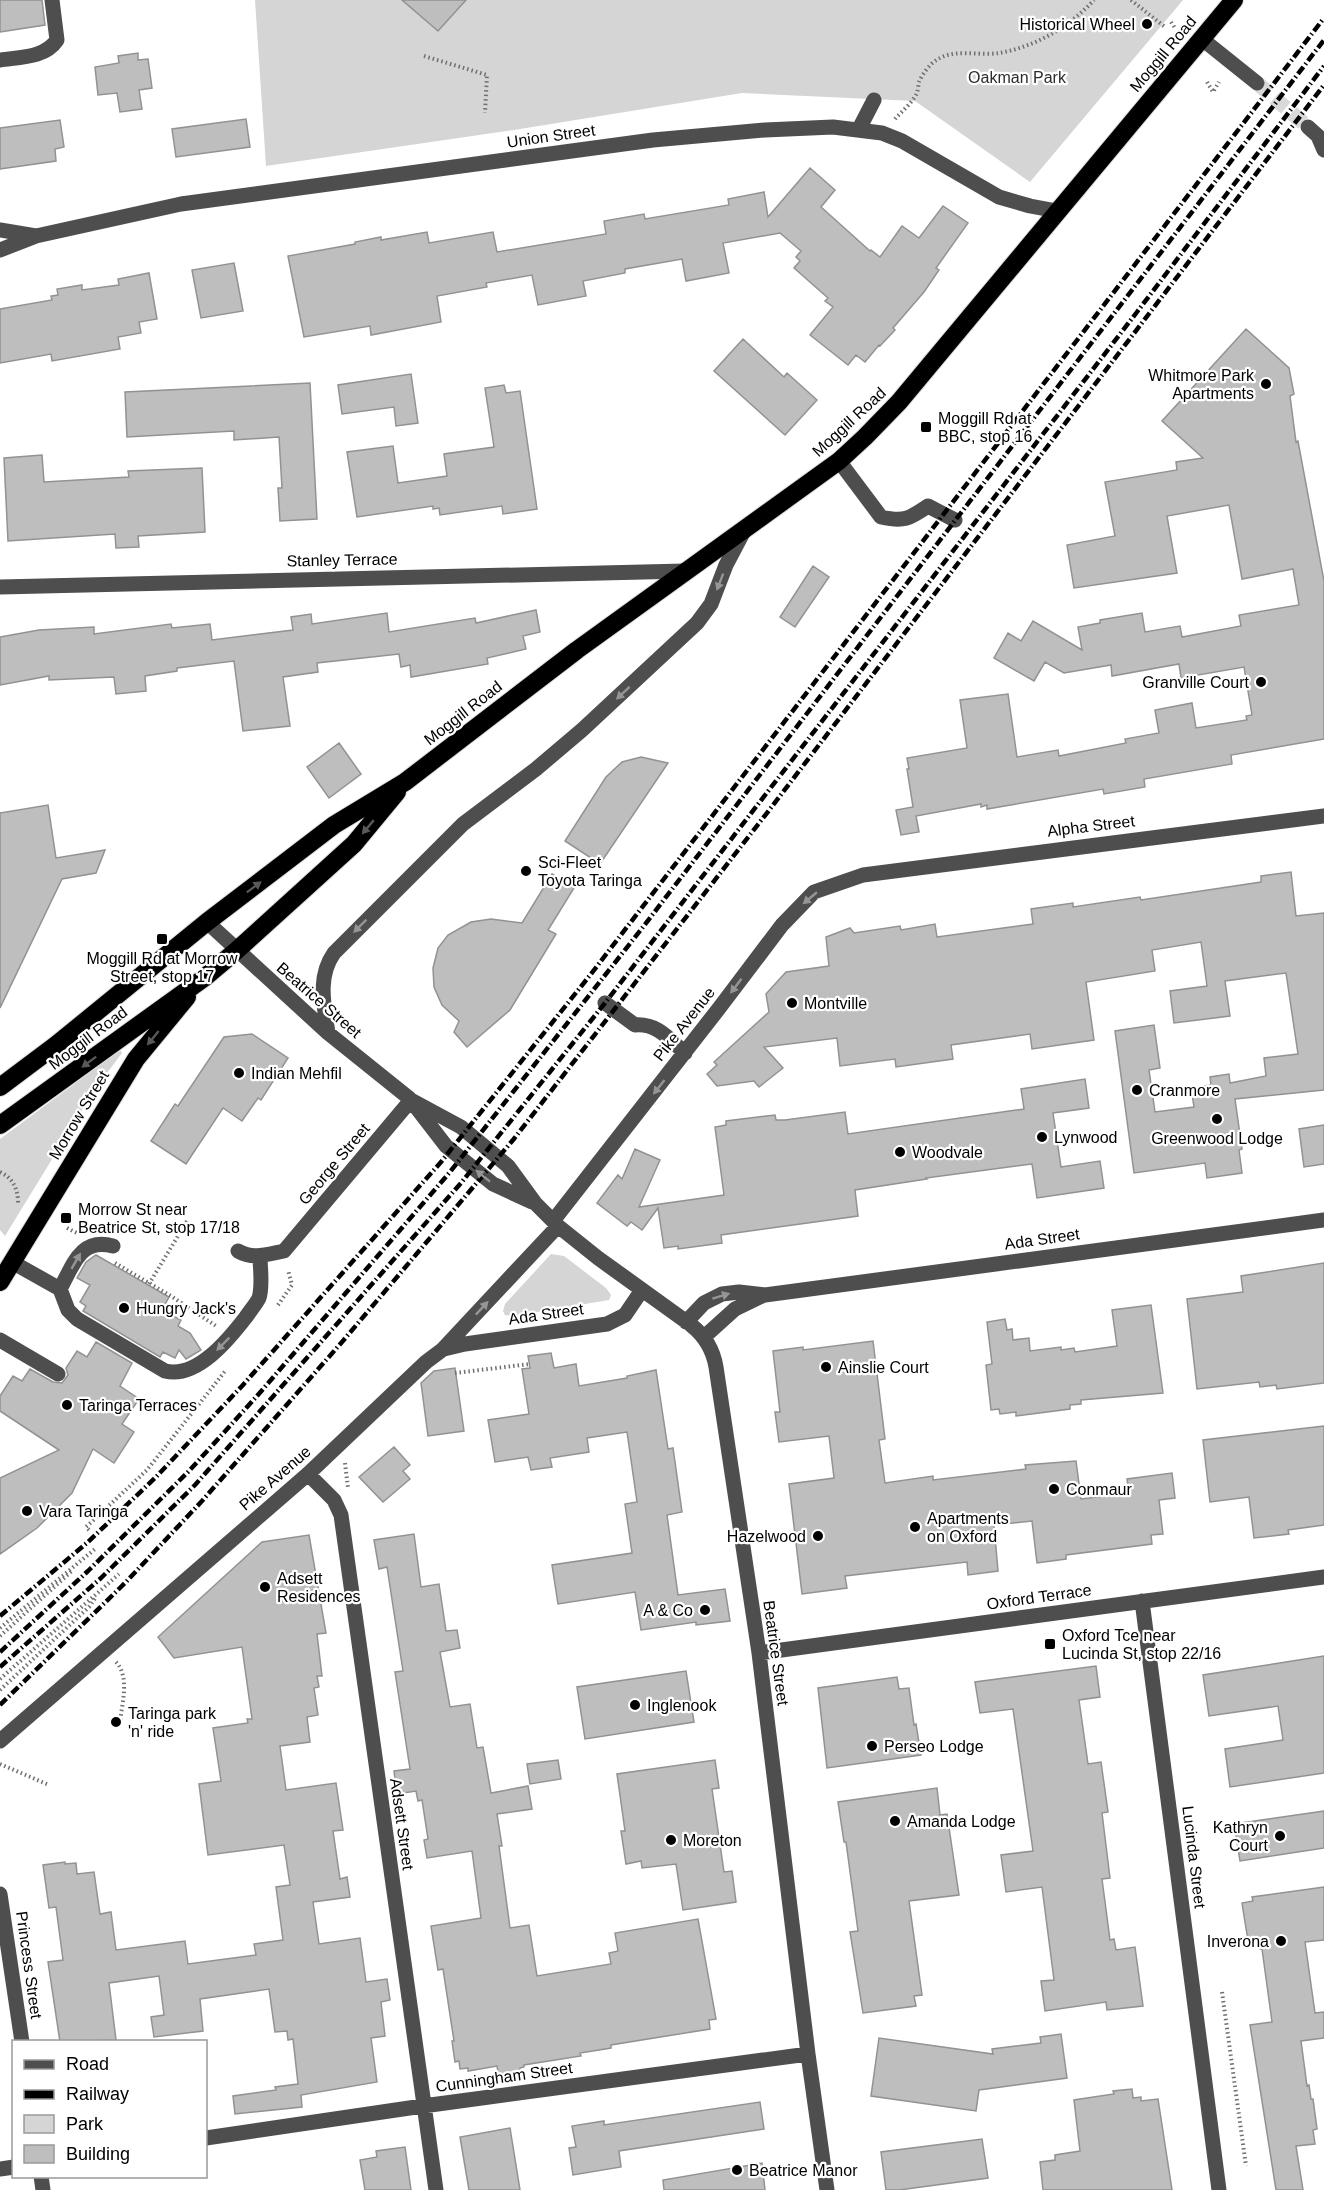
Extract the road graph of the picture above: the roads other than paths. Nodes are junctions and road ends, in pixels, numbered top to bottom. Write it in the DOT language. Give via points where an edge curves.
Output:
graph roads {
  1 [pos="52,0"];
  2 [pos="1234,0"];
  3 [pos="1202,39"];
  4 [pos="0,60"];
  5 [pos="1257,83"];
  6 [pos="874,100"];
  7 [pos="1308,127"];
  8 [pos="859,129"];
  9 [pos="1324,150"];
  10 [pos="1057,211"];
  11 [pos="0,230"];
  12 [pos="36,236"];
  13 [pos="0,250"];
  14 [pos="839,461"];
  15 [pos="955,520"];
  16 [pos="745,529"];
  17 [pos="685,571"];
  18 [pos="0,586"];
  19 [pos="405,782"];
  20 [pos="1324,816"];
  21 [pos="863,875"];
  22 [pos="207,922"];
  23 [pos="236,951"];
  24 [pos="204,978"];
  25 [pos="605,1003"];
  26 [pos="328,1033"];
  27 [pos="685,1053"];
  28 [pos="0,1087"];
  29 [pos="411,1100"];
  30 [pos="0,1125"];
  31 [pos="535,1203"];
  32 [pos="1324,1220"];
  33 [pos="556,1223"];
  34 [pos="113,1246"];
  35 [pos="238,1251"];
  36 [pos="260,1256"];
  37 [pos="12,1262"];
  38 [pos="0,1282"];
  39 [pos="60,1289"];
  40 [pos="642,1290"];
  41 [pos="765,1295"];
  42 [pos="686,1322"];
  43 [pos="704,1337"];
  44 [pos="0,1340"];
  45 [pos="442,1350"];
  46 [pos="58,1374"];
  47 [pos="308,1474"];
  48 [pos="1324,1578"];
  49 [pos="1142,1601"];
  50 [pos="759,1653"];
  51 [pos="0,1741"];
  52 [pos="0,1894"];
  53 [pos="22,2040"];
  54 [pos="808,2054"];
  55 [pos="423,2106"];
  56 [pos="207,2138"];
  57 [pos="436,2190"];
  58 [pos="827,2190"];
  59 [pos="1219,2190"];
  1 -- 4 [label="street" via="57,40 53,46 34,56"];
  2 -- 3 [label="highway, Moggill Road"];
  3 -- 5 [label="street"];
  3 -- 10 [label="highway, Moggill Road"];
  6 -- 8 [label="street"];
  7 -- 9 [label="street" via="1318,136"];
  8 -- 10 [label="street, Union Street" via="902,141 999,197"];
  8 -- 12 [label="street, Union Street" via="832,126 641,142 181,204"];
  10 -- 14 [label="highway, Moggill Road" via="898,402"];
  11 -- 12 [label="street, Union Street"];
  12 -- 13 [label="street, Union Street"];
  14 -- 15 [label="street" via="881,517 912,517 928,506"];
  14 -- 16 [label="highway, Moggill Road"];
  16 -- 17 [label="highway, Moggill Road"];
  16 -- 26 [label="street, one-way" via="711,604 698,623 582,730 463,825 334,953 322,982"];
  17 -- 18 [label="street, Stanley Terrace"];
  17 -- 19 [label="highway, Moggill Road"];
  22 -- 19 [label="highway, Moggill Road, one-way" via="334,825"];
  19 -- 23 [label="highway, Moggill Road, one-way" via="354,844"];
  20 -- 21 [label="street, Alpha Street"];
  21 -- 27 [label="street, Pike Avenue, one-way" via="814,892 790,916"];
  22 -- 23 [label="street, Beatrice Street"];
  22 -- 28 [label="highway, Moggill Road"];
  23 -- 24 [label="highway, Moggill Road"];
  23 -- 26 [label="street, Beatrice Street"];
  24 -- 30 [label="highway, Moggill Road, one-way"];
  24 -- 37 [label="highway, Morrow Street, one-way" via="136,1059"];
  25 -- 27 [label="street" via="634,1025 656,1028"];
  26 -- 29 [label="street, Beatrice Street"];
  27 -- 33 [label="street, Pike Avenue, one-way"];
  29 -- 31 [label="street, Beatrice Street" via="460,1127 508,1166"];
  31 -- 29 [label="street, Beatrice Street, one-way" via="493,1184 446,1146"];
  29 -- 36 [label="street, George Street" via="284,1251"];
  31 -- 33 [label="street, Beatrice Street"];
  32 -- 41 [label="street, Ada Street"];
  33 -- 40 [label="street, Beatrice Street"];
  45 -- 33 [label="street, Pike Avenue, one-way"];
  39 -- 34 [label="street, one-way" via="84,1249"];
  35 -- 36 [label="street" via="246,1256"];
  36 -- 39 [label="street, one-way" via="259,1299 222,1346 184,1372 165,1371 77,1319 68,1310"];
  37 -- 38 [label="highway, Morrow Street"];
  37 -- 39 [label="street"];
  40 -- 42 [label="street, Beatrice Street"];
  40 -- 45 [label="street, Ada Street" via="625,1315 607,1324"];
  42 -- 41 [label="street, Ada Street, one-way" via="704,1303 722,1294"];
  41 -- 43 [label="street, Ada Street" via="735,1309"];
  42 -- 43 [label="street, Beatrice Street"];
  43 -- 50 [label="street, Beatrice Street" via="716,1367"];
  44 -- 46 [label="street"];
  45 -- 47 [label="street, Pike Avenue"];
  47 -- 51 [label="street, Pike Avenue"];
  47 -- 55 [label="street, Adsett Street" via="334,1500 341,1515"];
  48 -- 49 [label="street, Oxford Terrace"];
  49 -- 50 [label="street, Oxford Terrace"];
  49 -- 59 [label="street, Lucinda Street"];
  50 -- 54 [label="street, Beatrice Street"];
  52 -- 53 [label="street, Princess Street"];
  54 -- 55 [label="street, Cunningham Street"];
  54 -- 58 [label="street, Beatrice Street"];
  55 -- 56 [label="street, Cunningham Street"];
  55 -- 57 [label="street, Adsett Street"];
}
